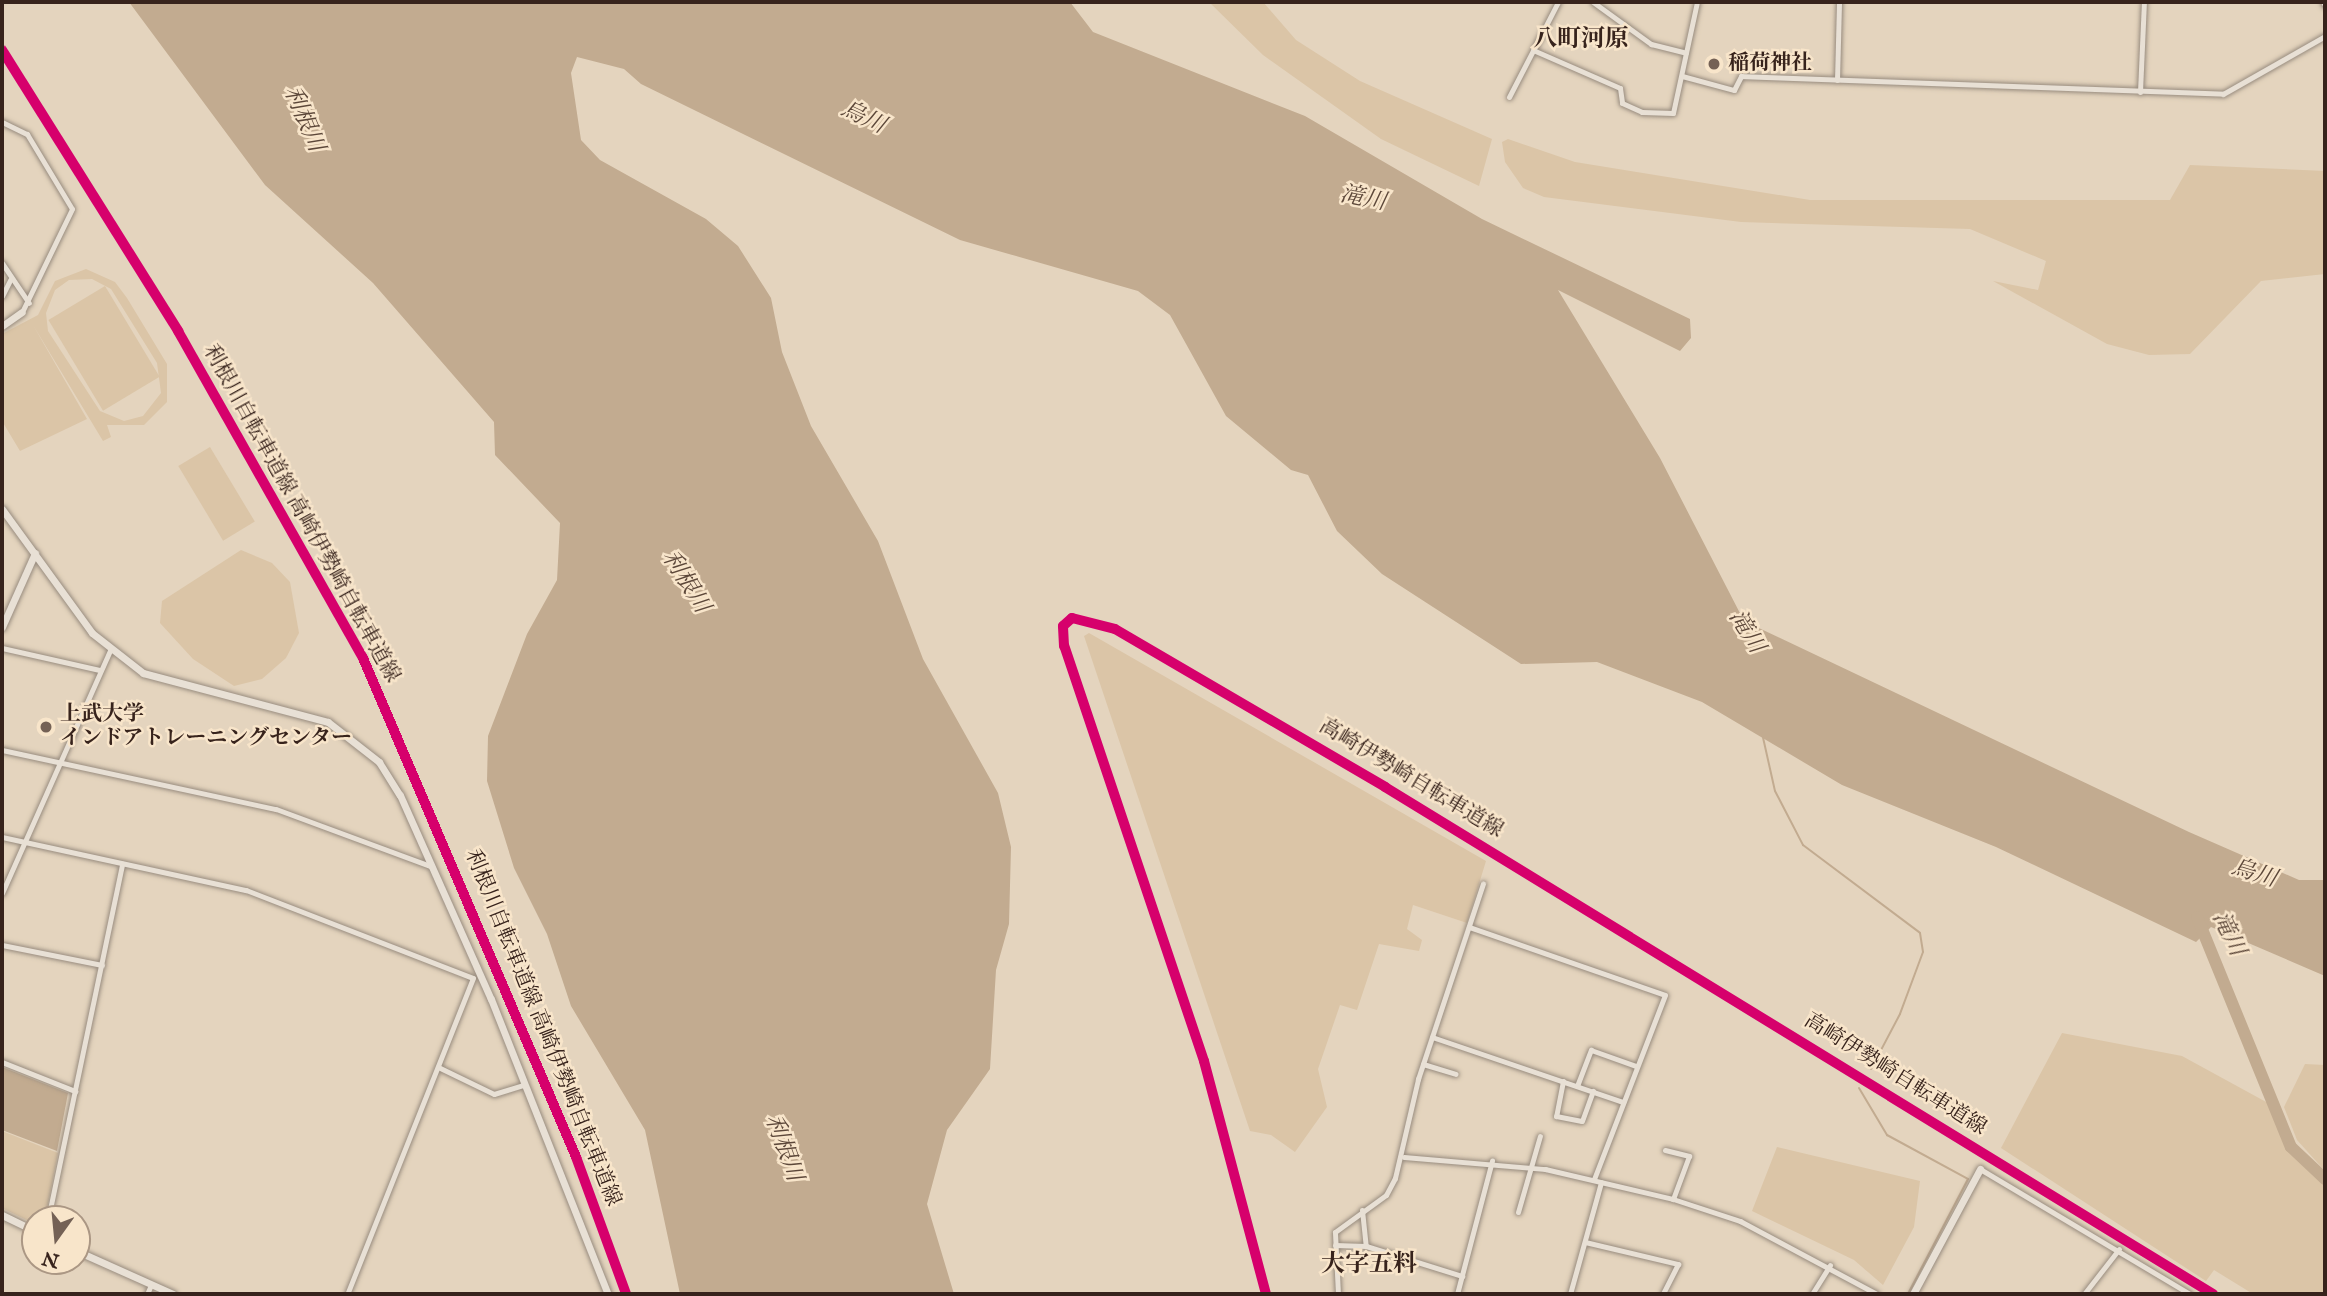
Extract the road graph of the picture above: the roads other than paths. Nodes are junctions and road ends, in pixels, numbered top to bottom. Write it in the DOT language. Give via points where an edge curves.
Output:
graph roads {
  1 [pos="1558,2"];
  2 [pos="1593,2"];
  3 [pos="1696,2"];
  4 [pos="1839,2"];
  5 [pos="2144,2"];
  6 [pos="2325,36"];
  7 [pos="1534,50"];
  8 [pos="1686,53"];
  9 [pos="1682,76"];
  10 [pos="1837,80"];
  11 [pos="2140,92"];
  12 [pos="1509,97"];
  13 [pos="2,122"];
  14 [pos="2,263"];
  15 [pos="10,280"];
  16 [pos="2,296"];
  17 [pos="29,303"];
  18 [pos="22,312"];
  19 [pos="2,326"];
  20 [pos="2,509"];
  21 [pos="35,552"];
  22 [pos="2,627"];
  23 [pos="2,648"];
  24 [pos="110,650"];
  25 [pos="100,670"];
  26 [pos="2,750"];
  27 [pos="60,762"];
  28 [pos="2,837"];
  29 [pos="25,842"];
  30 [pos="122,864"];
  31 [pos="430,866"];
  32 [pos="1483,884"];
  33 [pos="2,893"];
  34 [pos="1469,927"];
  35 [pos="2,945"];
  36 [pos="102,965"];
  37 [pos="1432,1037"];
  38 [pos="2,1062"];
  39 [pos="1423,1064"];
  40 [pos="1636,1066"];
  41 [pos="438,1067"];
  42 [pos="1455,1074"];
  43 [pos="1563,1081"];
  44 [pos="524,1085"];
  45 [pos="1577,1086"];
  46 [pos="75,1091"];
  47 [pos="1593,1091"];
  48 [pos="1623,1102"];
  49 [pos="1541,1136"];
  50 [pos="1665,1150"];
  51 [pos="1404,1157"];
  52 [pos="1492,1161"];
  53 [pos="1533,1167"];
  54 [pos="1980,1169"];
  55 [pos="1594,1179"];
  56 [pos="1601,1182"];
  57 [pos="1673,1199"];
  58 [pos="51,1205"];
  59 [pos="1362,1210"];
  60 [pos="1518,1212"];
  61 [pos="2,1215"];
  62 [pos="21,1224"];
  63 [pos="1585,1242"];
  64 [pos="1335,1245"];
  65 [pos="1366,1246"];
  66 [pos="2119,1249"];
  67 [pos="91,1257"];
  68 [pos="1830,1265"];
  69 [pos="1462,1276"];
  70 [pos="151,1285"];
  71 [pos="2187,1293"];
  72 [pos="147,1294"];
  73 [pos="173,1294"];
  74 [pos="347,1294"];
  75 [pos="608,1294"];
  76 [pos="1338,1294"];
  77 [pos="1460,1294"];
  78 [pos="1570,1294"];
  79 [pos="1663,1294"];
  80 [pos="1812,1294"];
  81 [pos="1877,1294"];
  82 [pos="1913,1294"];
  83 [pos="2084,1294"];
  1 -- 7 [label="street"];
  2 -- 8 [label="street" via="1651,44"];
  3 -- 8 [label="street"];
  4 -- 10 [label="street"];
  5 -- 11 [label="street"];
  6 -- 11 [label="street" via="2223,94"];
  7 -- 9 [label="street" via="1620,88 1622,103 1642,112 1673,113"];
  7 -- 12 [label="street"];
  8 -- 9 [label="street"];
  9 -- 10 [label="street" via="1734,90 1741,76"];
  10 -- 11 [label="street"];
  13 -- 17 [label="street" via="27,134 72,209"];
  14 -- 15 [label="street"];
  15 -- 16 [label="street"];
  15 -- 17 [label="street"];
  17 -- 18 [label="street"];
  18 -- 19 [label="street"];
  20 -- 21 [label="street"];
  21 -- 22 [label="street"];
  21 -- 24 [label="street"];
  23 -- 25 [label="street"];
  24 -- 25 [label="street"];
  24 -- 31 [label="street" via="180,686 294,711 348,733 394,783"];
  25 -- 27 [label="street"];
  26 -- 27 [label="street"];
  27 -- 29 [label="street"];
  27 -- 31 [label="street" via="276,809"];
  28 -- 29 [label="street"];
  29 -- 30 [label="street"];
  29 -- 33 [label="street"];
  30 -- 36 [label="street"];
  30 -- 41 [label="street" via="246,890 473,978"];
  31 -- 44 [label="street"];
  32 -- 34 [label="street"];
  34 -- 37 [label="street"];
  34 -- 40 [label="street" via="1665,995"];
  35 -- 36 [label="street"];
  36 -- 46 [label="street"];
  37 -- 39 [label="street"];
  37 -- 43 [label="street"];
  38 -- 46 [label="street"];
  39 -- 42 [label="street"];
  39 -- 51 [label="street"];
  40 -- 45 [label="street" via="1591,1050"];
  40 -- 48 [label="street"];
  41 -- 44 [label="street" via="494,1094"];
  41 -- 74 [label="street"];
  43 -- 45 [label="street"];
  43 -- 47 [label="street" via="1556,1116 1582,1121"];
  44 -- 75 [label="street"];
  45 -- 47 [label="street"];
  46 -- 58 [label="street"];
  47 -- 48 [label="street"];
  48 -- 55 [label="street"];
  49 -- 53 [label="street"];
  50 -- 57 [label="street" via="1689,1156"];
  51 -- 52 [label="street"];
  51 -- 59 [label="street" via="1386,1195"];
  52 -- 53 [label="street"];
  52 -- 69 [label="street"];
  53 -- 55 [label="street"];
  53 -- 60 [label="street"];
  54 -- 66 [label="street"];
  54 -- 82 [label="street"];
  55 -- 56 [label="street"];
  56 -- 57 [label="street"];
  56 -- 63 [label="street"];
  57 -- 68 [label="street" via="1741,1221"];
  59 -- 64 [label="street" via="1339,1225"];
  59 -- 65 [label="street"];
  61 -- 62 [label="street"];
  63 -- 78 [label="street"];
  63 -- 79 [label="street" via="1678,1264"];
  64 -- 65 [label="street"];
  64 -- 76 [label="street"];
  65 -- 69 [label="street"];
  66 -- 71 [label="street"];
  66 -- 83 [label="street"];
  67 -- 70 [label="street"];
  68 -- 80 [label="street"];
  68 -- 81 [label="street"];
  69 -- 77 [label="street"];
  70 -- 72 [label="street"];
  70 -- 73 [label="street"];
}
